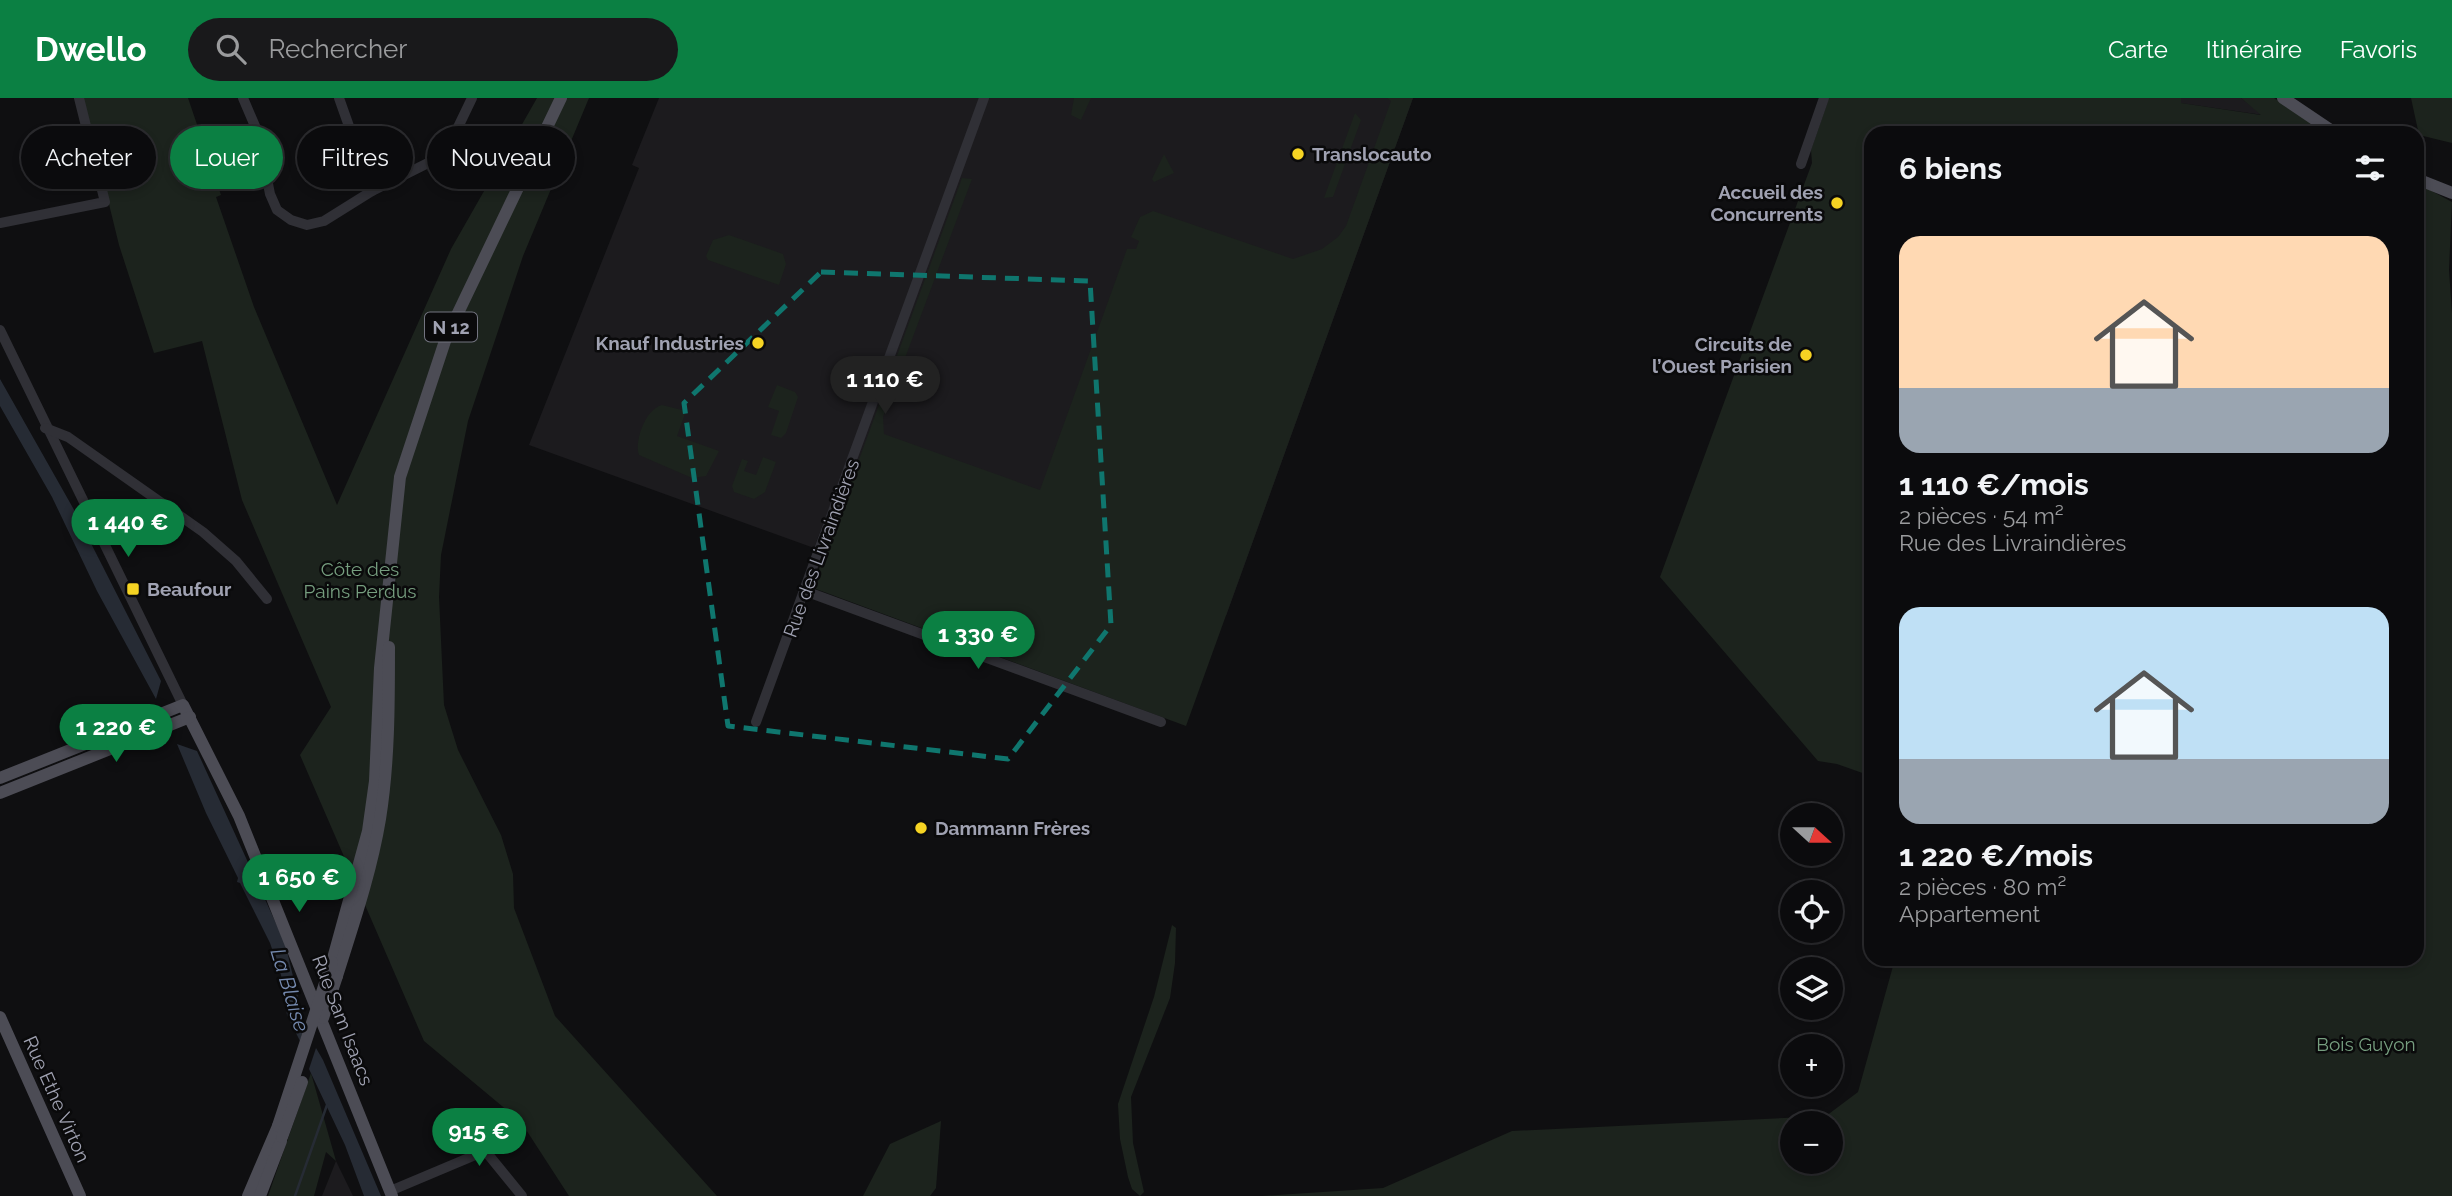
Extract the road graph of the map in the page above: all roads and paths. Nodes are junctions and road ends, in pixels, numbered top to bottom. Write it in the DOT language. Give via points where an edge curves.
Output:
graph roads {
  1 [pos="79,98"];
  2 [pos="243,98"];
  3 [pos="339,98"];
  4 [pos="472,98"];
  5 [pos="561,98"];
  6 [pos="984,98"];
  7 [pos="1824,98"];
  8 [pos="2283,98"];
  9 [pos="2325,126"];
  10 [pos="1801,164"];
  11 [pos="2424,182"];
  12 [pos="372,191"];
  13 [pos="2452,193"];
  14 [pos="0,223"];
  15 [pos="0,331"];
  16 [pos="46,428"];
  17 [pos="389,572"];
  18 [pos="805,591"];
  19 [pos="267,599"];
  20 [pos="184,705"];
  21 [pos="190,717"];
  22 [pos="756,722"];
  23 [pos="1161,722"];
  24 [pos="0,778"];
  25 [pos="0,793"];
  26 [pos="0,1017"];
  27 [pos="461,1121"];
  28 [pos="280,1132"];
  29 [pos="485,1151"];
  30 [pos="391,1194"];
  31 [pos="80,1196"];
  32 [pos="248,1196"];
  33 [pos="260,1196"];
  34 [pos="522,1196"];
  1 -- 14 [label="street" via="105,202"];
  2 -- 12 [label="street" via="258,133 277,210 307,225 324,221"];
  3 -- 12 [label="street"];
  4 -- 12 [label="street" via="448,148 438,158"];
  5 -- 17 [label="main road, N 12" via="434,367 400,477"];
  6 -- 18 [label="street, Rue des Livraindières"];
  7 -- 10 [label="street"];
  8 -- 9 [label="main road"];
  11 -- 13 [label="main road"];
  15 -- 16 [label="street, Rue Sam Isaacs"];
  16 -- 19 [label="street" via="68,437 203,532 236,561"];
  16 -- 20 [label="street, Rue Sam Isaacs"];
  17 -- 28 [label="main road, N 12, bridge" via="368,831"];
  17 -- 28 [label="main road, N 12, bridge" via="386,777 379,823 337,976"];
  18 -- 22 [label="street, Rue des Livraindières"];
  18 -- 23 [label="street"];
  20 -- 21 [label="main road, Rue Sam Isaacs"];
  20 -- 24 [label="main road"];
  21 -- 25 [label="main road"];
  21 -- 30 [label="main road, Rue Sam Isaacs" via="244,828"];
  26 -- 31 [label="main road, Rue Ethe Virton"];
  27 -- 29 [label="street"];
  28 -- 32 [label="main road, N 12"];
  28 -- 33 [label="main road, N 12"];
  29 -- 30 [label="street"];
  29 -- 34 [label="street"];
}
